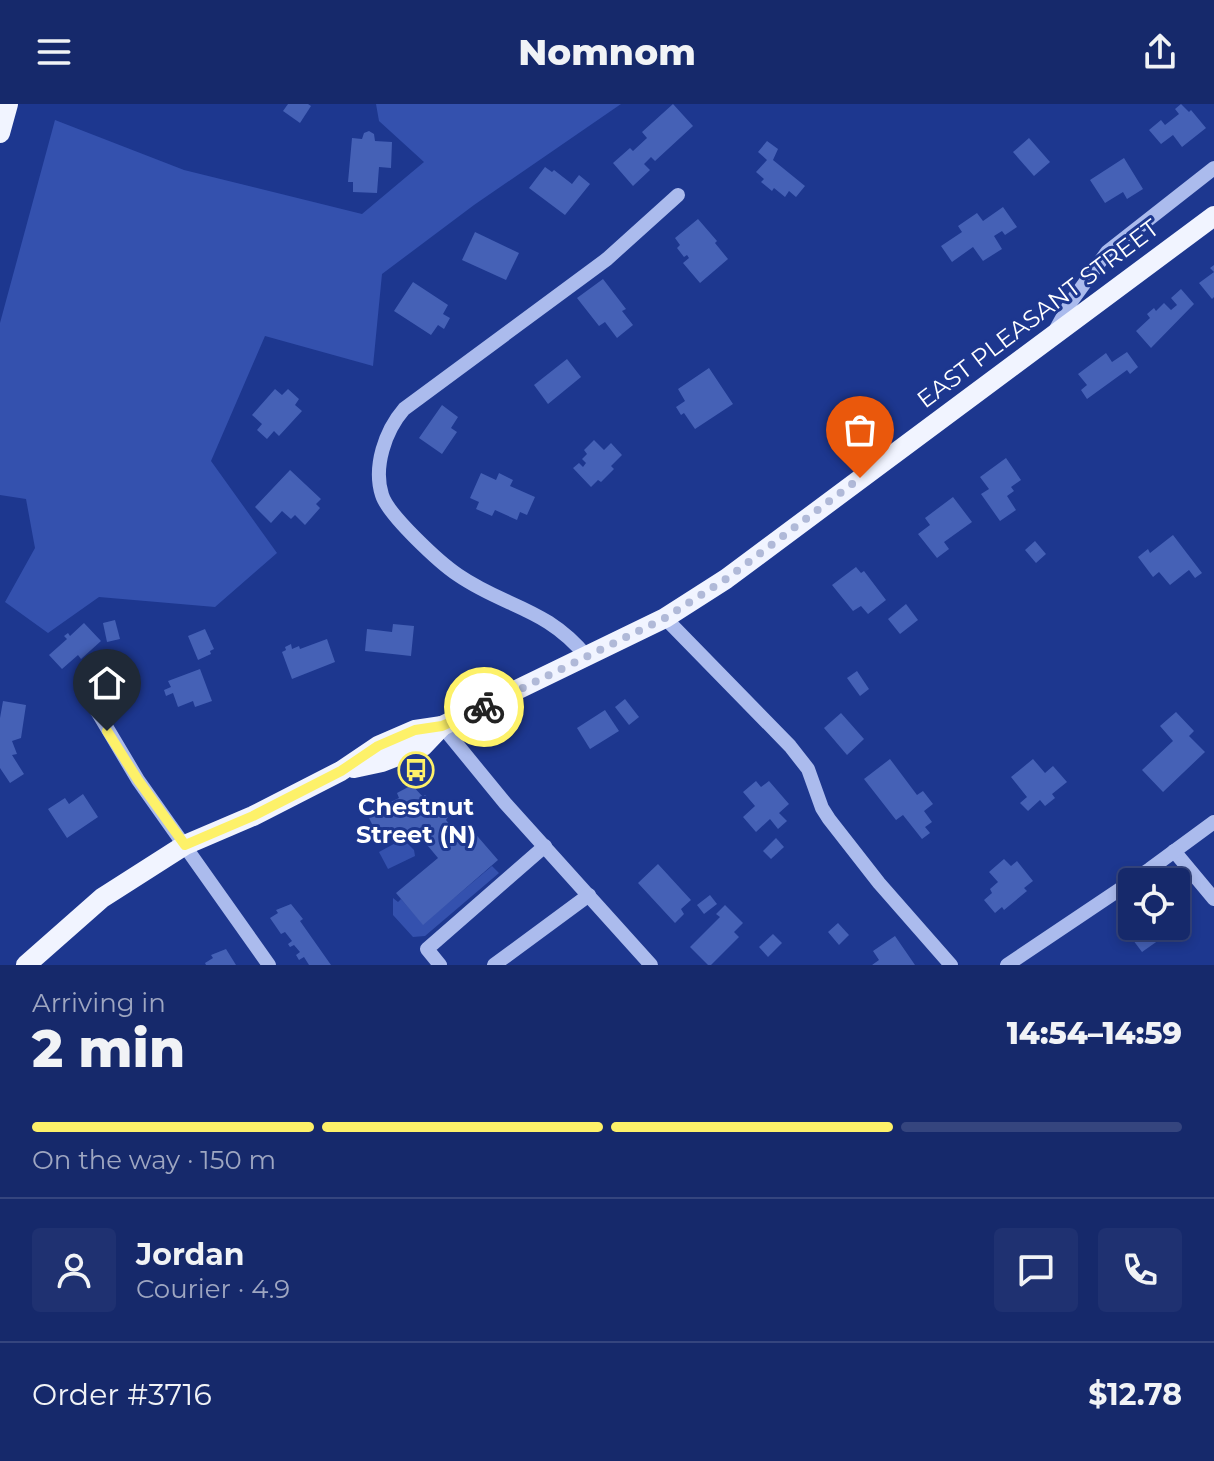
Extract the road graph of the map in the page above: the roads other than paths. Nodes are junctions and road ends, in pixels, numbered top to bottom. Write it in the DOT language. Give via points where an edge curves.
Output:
graph roads {
  1 [pos="8,104"];
  2 [pos="0,133"];
  3 [pos="1214,168"];
  4 [pos="678,195"];
  5 [pos="1214,216"];
  6 [pos="1050,338"];
  7 [pos="665,618"];
  8 [pos="587,657"];
  9 [pos="91,701"];
  10 [pos="442,726"];
  11 [pos="1214,822"];
  12 [pos="185,845"];
  13 [pos="545,846"];
  14 [pos="1174,851"];
  15 [pos="589,895"];
  16 [pos="1214,899"];
  17 [pos="26,965"];
  18 [pos="269,965"];
  19 [pos="440,965"];
  20 [pos="494,965"];
  21 [pos="651,965"];
  22 [pos="951,965"];
  23 [pos="1007,965"];
  1 -- 2 [label="main road"];
  3 -- 6 [label="street" via="1107,252"];
  4 -- 8 [label="street" via="607,259 404,409 381,454 382,496 407,528 459,576 553,624"];
  5 -- 6 [label="main road, EAST PLEASANT STREET"];
  6 -- 7 [label="main road, EAST PLEASANT STREET" via="726,579"];
  7 -- 8 [label="main road, EAST PLEASANT STREET"];
  7 -- 22 [label="street" via="790,746 808,769 829,819"];
  8 -- 10 [label="main road, EAST PLEASANT STREET"];
  9 -- 12 [label="street" via="114,745"];
  10 -- 12 [label="main road, EAST PLEASANT STREET" via="423,746 341,771"];
  10 -- 13 [label="street"];
  11 -- 14 [label="street"];
  12 -- 17 [label="main road, EAST PLEASANT STREET" via="102,898"];
  12 -- 18 [label="street"];
  13 -- 15 [label="street"];
  13 -- 19 [label="street" via="427,949"];
  14 -- 16 [label="street"];
  14 -- 23 [label="street"];
  15 -- 20 [label="street"];
  15 -- 21 [label="street"];
}
